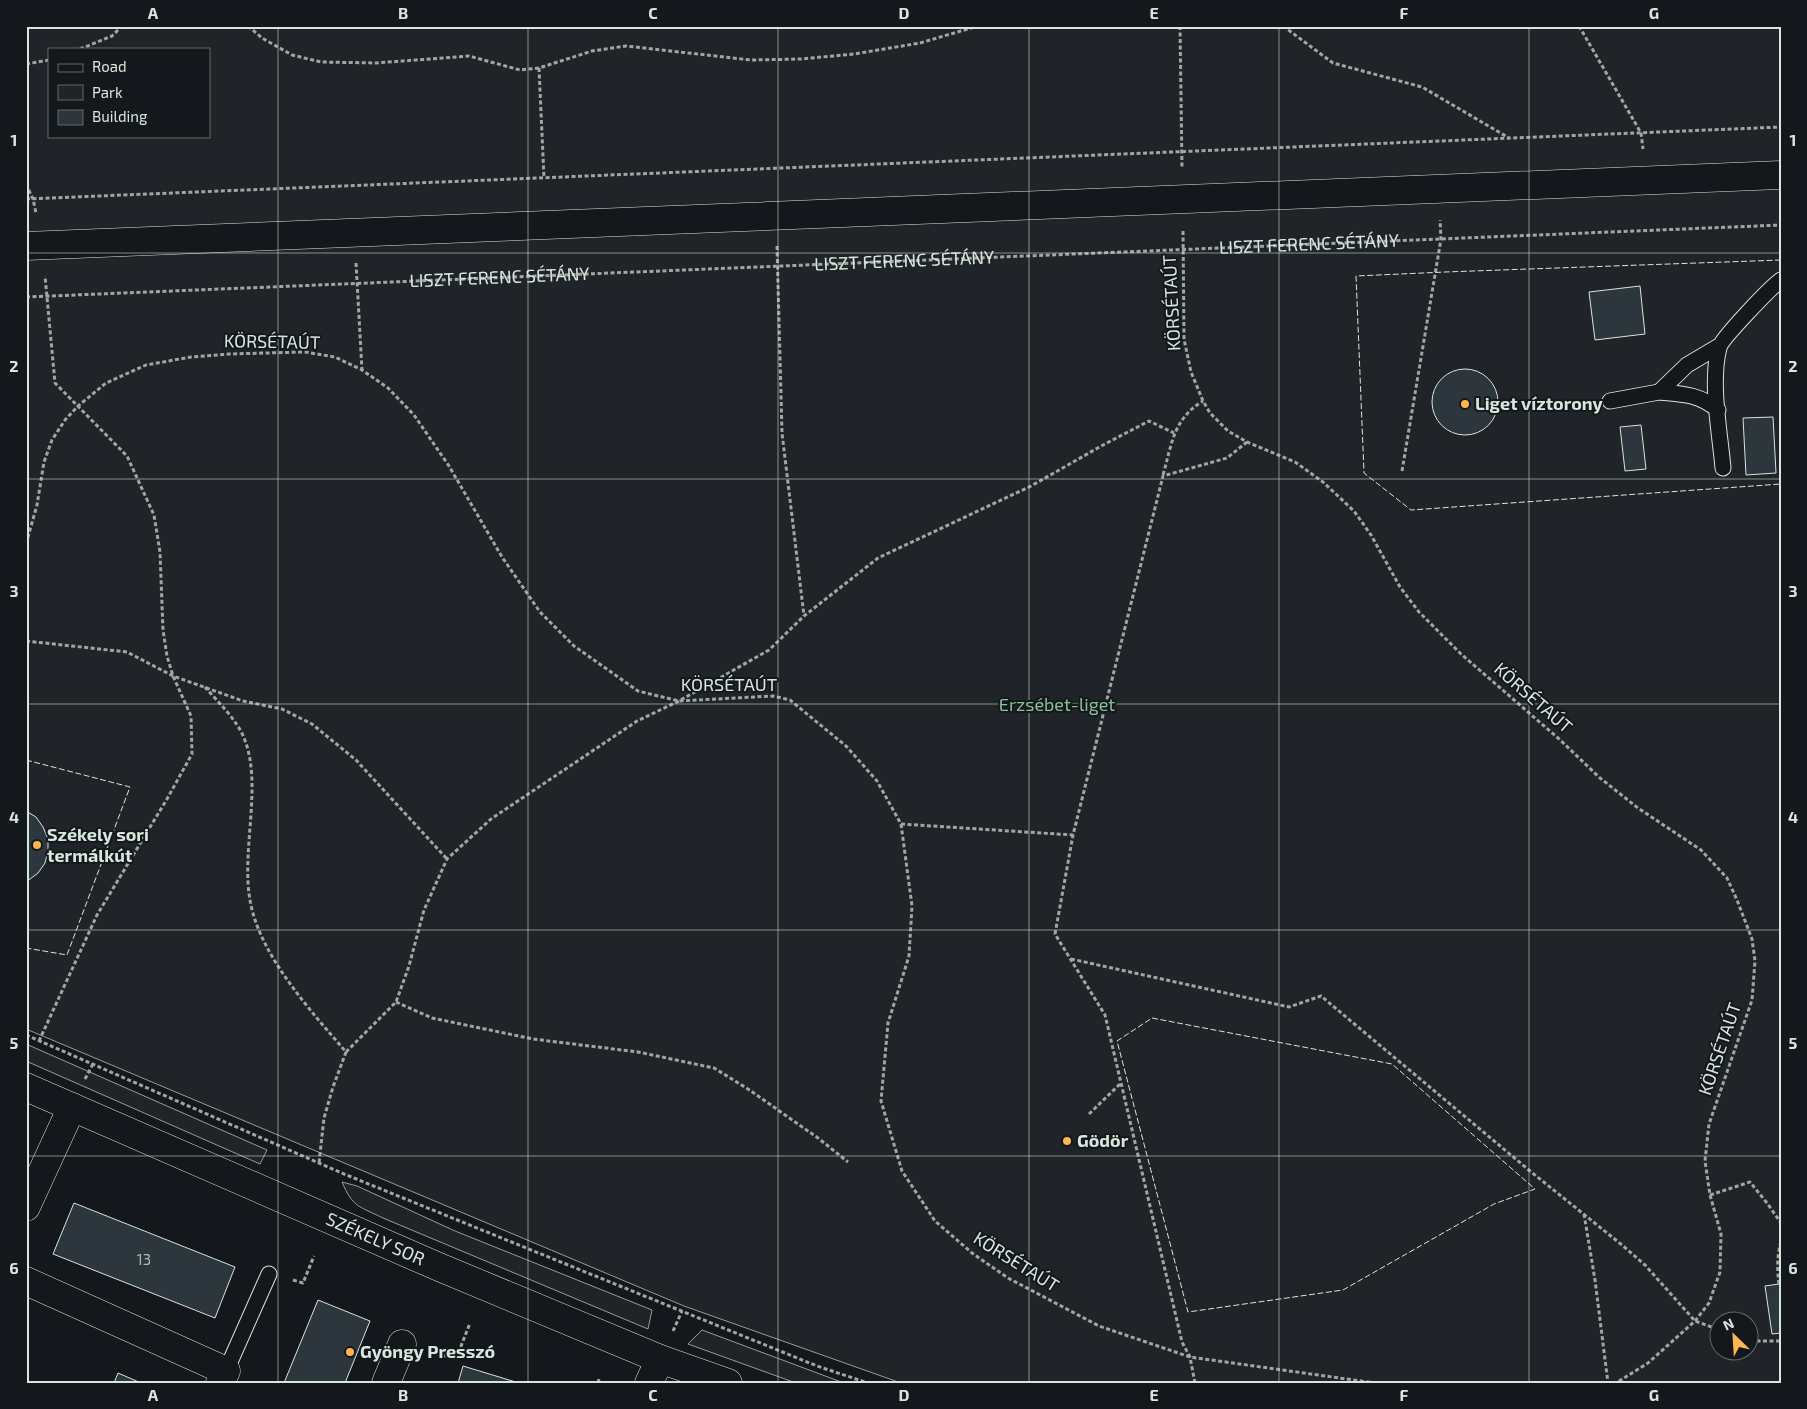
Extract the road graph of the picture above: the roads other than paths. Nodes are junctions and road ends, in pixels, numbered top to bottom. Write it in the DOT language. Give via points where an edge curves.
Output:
graph roads {
  1 [pos="1781,176"];
  2 [pos="26,246"];
  3 [pos="1781,280"];
  4 [pos="1719,346"];
  5 [pos="1659,392"];
  6 [pos="1610,401"];
  7 [pos="1718,410"];
  8 [pos="1723,468"];
  9 [pos="26,1087"];
  10 [pos="72,1107"];
  11 [pos="26,1207"];
  12 [pos="270,1274"];
  13 [pos="26,1281"];
  14 [pos="402,1344"];
  15 [pos="654,1371"];
  16 [pos="223,1377"];
  17 [pos="386,1383"];
  18 [pos="728,1383"];
  1 -- 2 [label="street"];
  3 -- 4 [label="lane" via="1770,288"];
  4 -- 5 [label="lane" via="1687,365"];
  4 -- 7 [label="lane" via="1715,375"];
  5 -- 6 [label="lane"];
  5 -- 7 [label="lane" via="1689,394 1708,401"];
  7 -- 8 [label="lane"];
  9 -- 10 [label="street, SZÉKELY SOR"];
  10 -- 11 [label="street"];
  10 -- 15 [label="street, SZÉKELY SOR" via="439,1267"];
  12 -- 16 [label="lane"];
  13 -- 16 [label="street"];
  14 -- 17 [label="street"];
  15 -- 18 [label="street, SZÉKELY SOR"];
}
